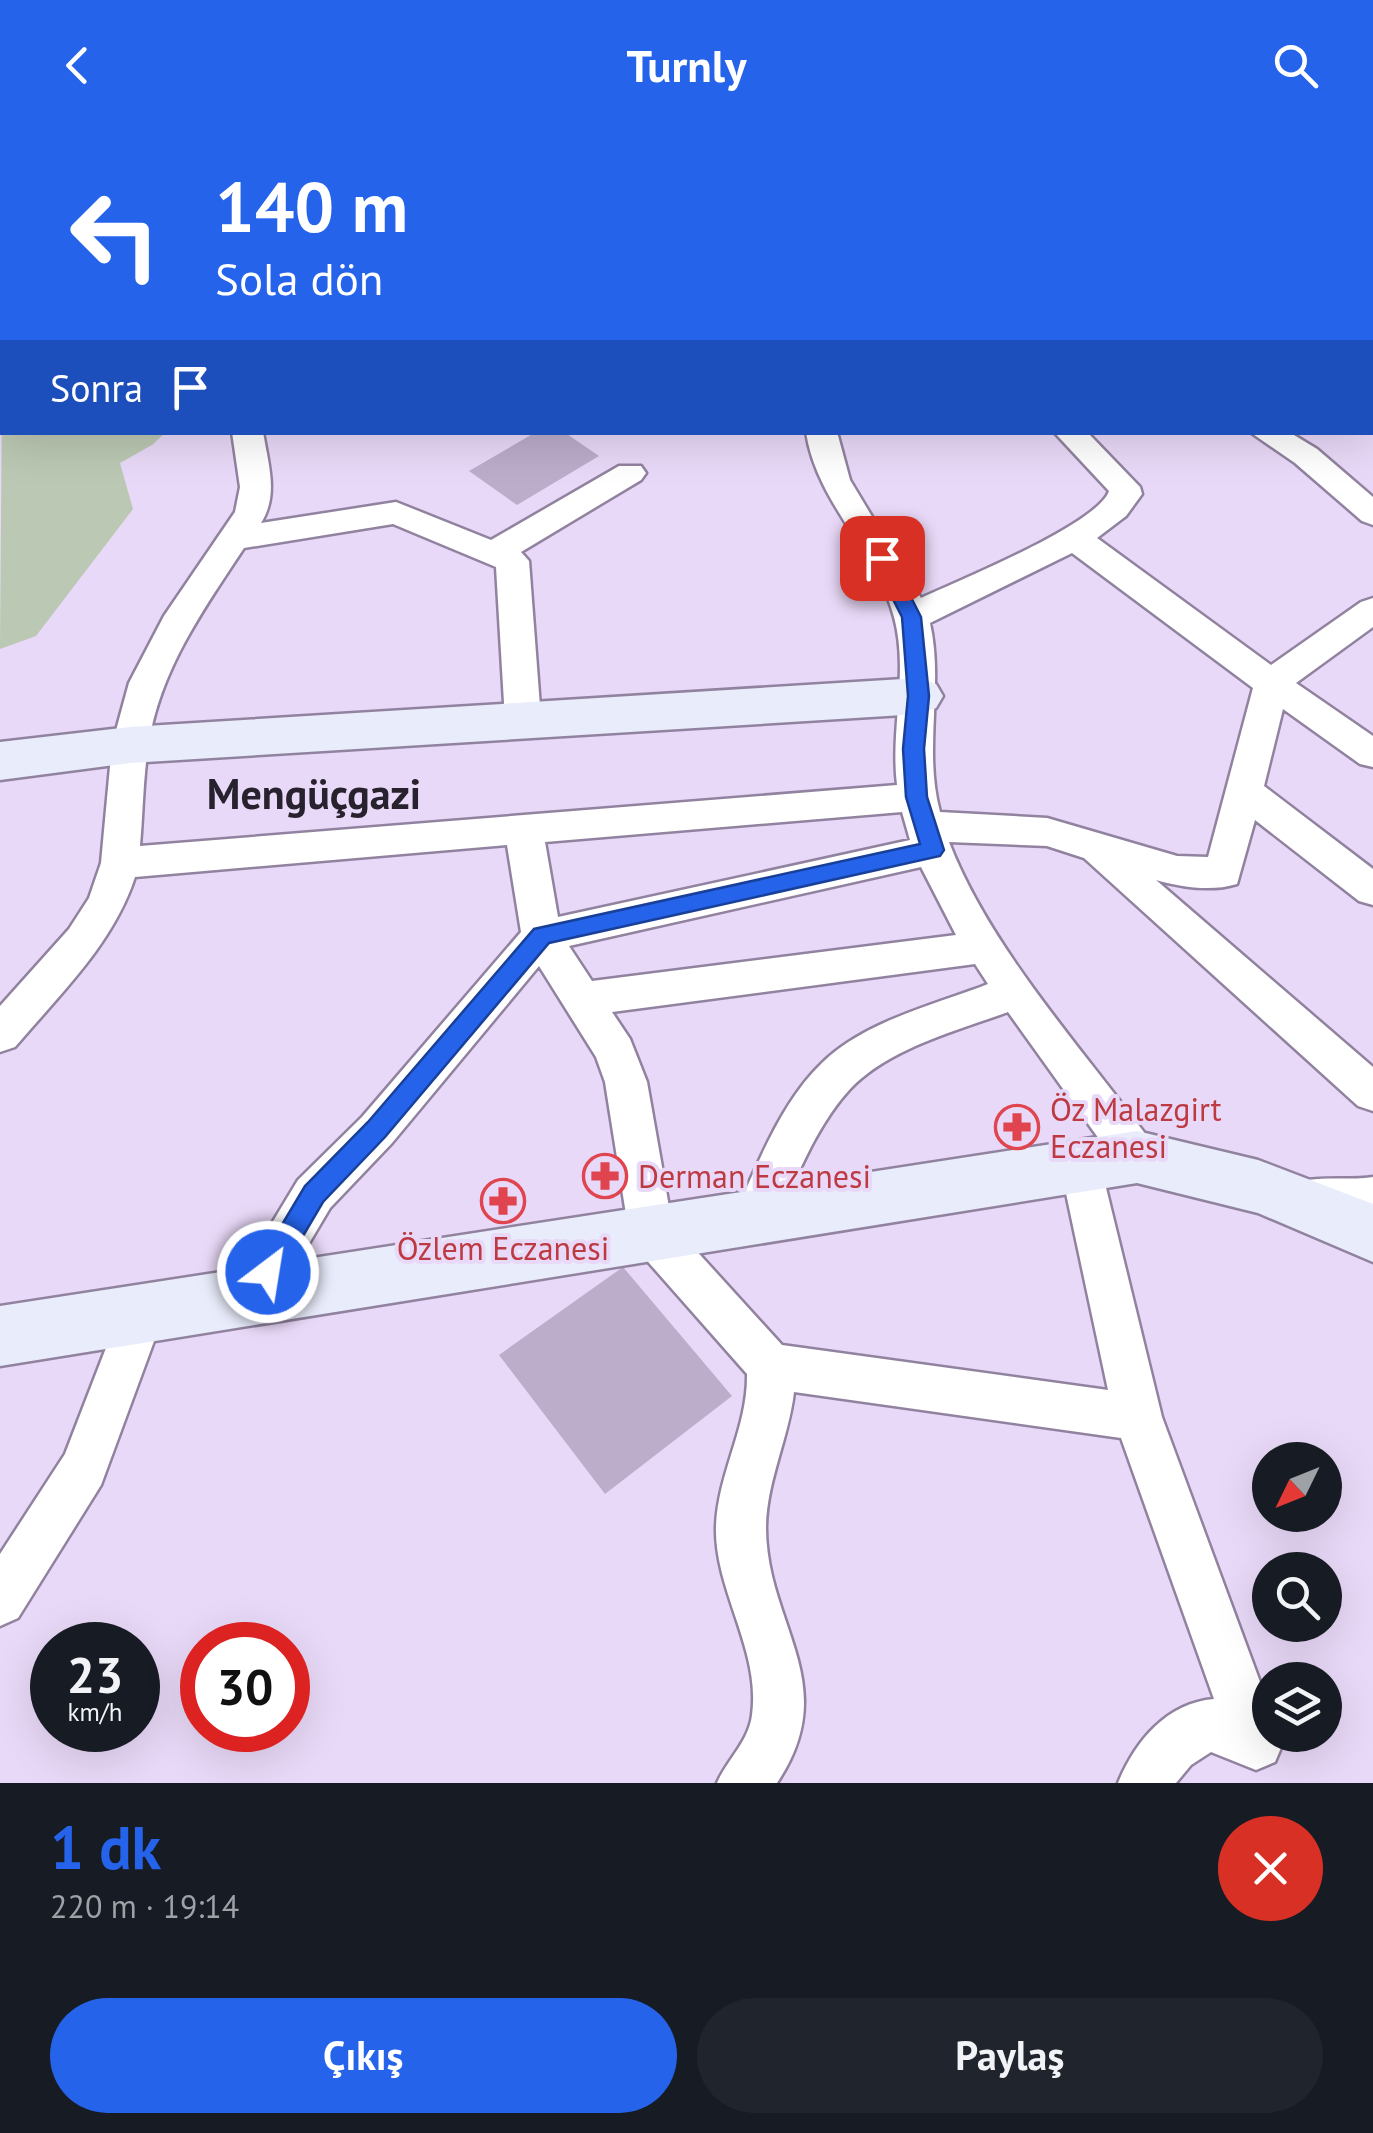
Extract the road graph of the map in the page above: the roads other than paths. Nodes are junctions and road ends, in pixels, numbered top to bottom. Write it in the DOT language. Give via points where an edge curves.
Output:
graph roads {
  1 [pos="247,435"];
  2 [pos="822,435"];
  3 [pos="1072,435"];
  4 [pos="1270,435"];
  5 [pos="630,473"];
  6 [pos="1373,514"];
  7 [pos="236,538"];
  8 [pos="1075,538"];
  9 [pos="494,553"];
  10 [pos="1373,610"];
  11 [pos="912,617"];
  12 [pos="1272,682"];
  13 [pos="918,696"];
  14 [pos="523,720"];
  15 [pos="130,745"];
  16 [pos="1373,754"];
  17 [pos="0,761"];
  18 [pos="1244,792"];
  19 [pos="926,824"];
  20 [pos="524,830"];
  21 [pos="120,863"];
  22 [pos="1166,886"];
  23 [pos="1373,890"];
  24 [pos="542,936"];
  25 [pos="984,948"];
  26 [pos="1016,991"];
  27 [pos="582,999"];
  28 [pos="0,1035"];
  29 [pos="1373,1094"];
  30 [pos="1109,1161"];
  31 [pos="1291,1197"];
  32 [pos="1373,1197"];
  33 [pos="756,1216"];
  34 [pos="651,1233"];
  35 [pos="1373,1234"];
  36 [pos="254,1296"];
  37 [pos="141,1314"];
  38 [pos="0,1336"];
  39 [pos="770,1366"];
  40 [pos="1138,1416"];
  41 [pos="0,1600"];
  42 [pos="744,1783"];
  43 [pos="1145,1783"];
  1 -- 7 [label="street" via="256,487"];
  2 -- 11 [label="street" via="846,501"];
  3 -- 8 [label="street" via="1126,494"];
  4 -- 6 [label="street" via="1306,456"];
  5 -- 9 [label="street"];
  7 -- 9 [label="street" via="396,513"];
  7 -- 15 [label="street" via="176,624 147,683"];
  8 -- 11 [label="street"];
  8 -- 12 [label="street" via="1190,629"];
  9 -- 14 [label="street" via="512,560"];
  10 -- 12 [label="street"];
  11 -- 13 [label="street"];
  12 -- 16 [label="street"];
  12 -- 18 [label="street"];
  13 -- 14 [label="street"];
  13 -- 19 [label="street" via="914,749"];
  14 -- 15 [label="street"];
  15 -- 17 [label="street"];
  15 -- 21 [label="street"];
  18 -- 22 [label="street" via="1223,873"];
  18 -- 23 [label="street"];
  19 -- 20 [label="street"];
  19 -- 22 [label="street" via="1046,832 1090,844"];
  19 -- 24 [label="street"];
  19 -- 25 [label="street" via="965,920"];
  20 -- 21 [label="street"];
  20 -- 24 [label="street"];
  21 -- 28 [label="street" via="83,940"];
  22 -- 29 [label="street"];
  24 -- 27 [label="street"];
  24 -- 36 [label="street" via="314,1194"];
  25 -- 26 [label="street"];
  25 -- 27 [label="street"];
  26 -- 30 [label="street"];
  26 -- 33 [label="street" via="864,1053 839,1073"];
  27 -- 34 [label="street" via="626,1082"];
  30 -- 31 [label="street" via="1210,1169"];
  30 -- 33 [label="street"];
  30 -- 40 [label="street"];
  31 -- 32 [label="street"];
  31 -- 35 [label="street"];
  33 -- 34 [label="street"];
  34 -- 36 [label="street"];
  34 -- 39 [label="street"];
  36 -- 37 [label="street"];
  37 -- 38 [label="street"];
  37 -- 41 [label="street" via="84,1468"];
  39 -- 40 [label="street"];
  39 -- 42 [label="street" via="773,1394 740,1526 780,1705 774,1738"];
  40 -- 43 [label="street" via="1256,1743 1208,1724 1164,1756"];
}
